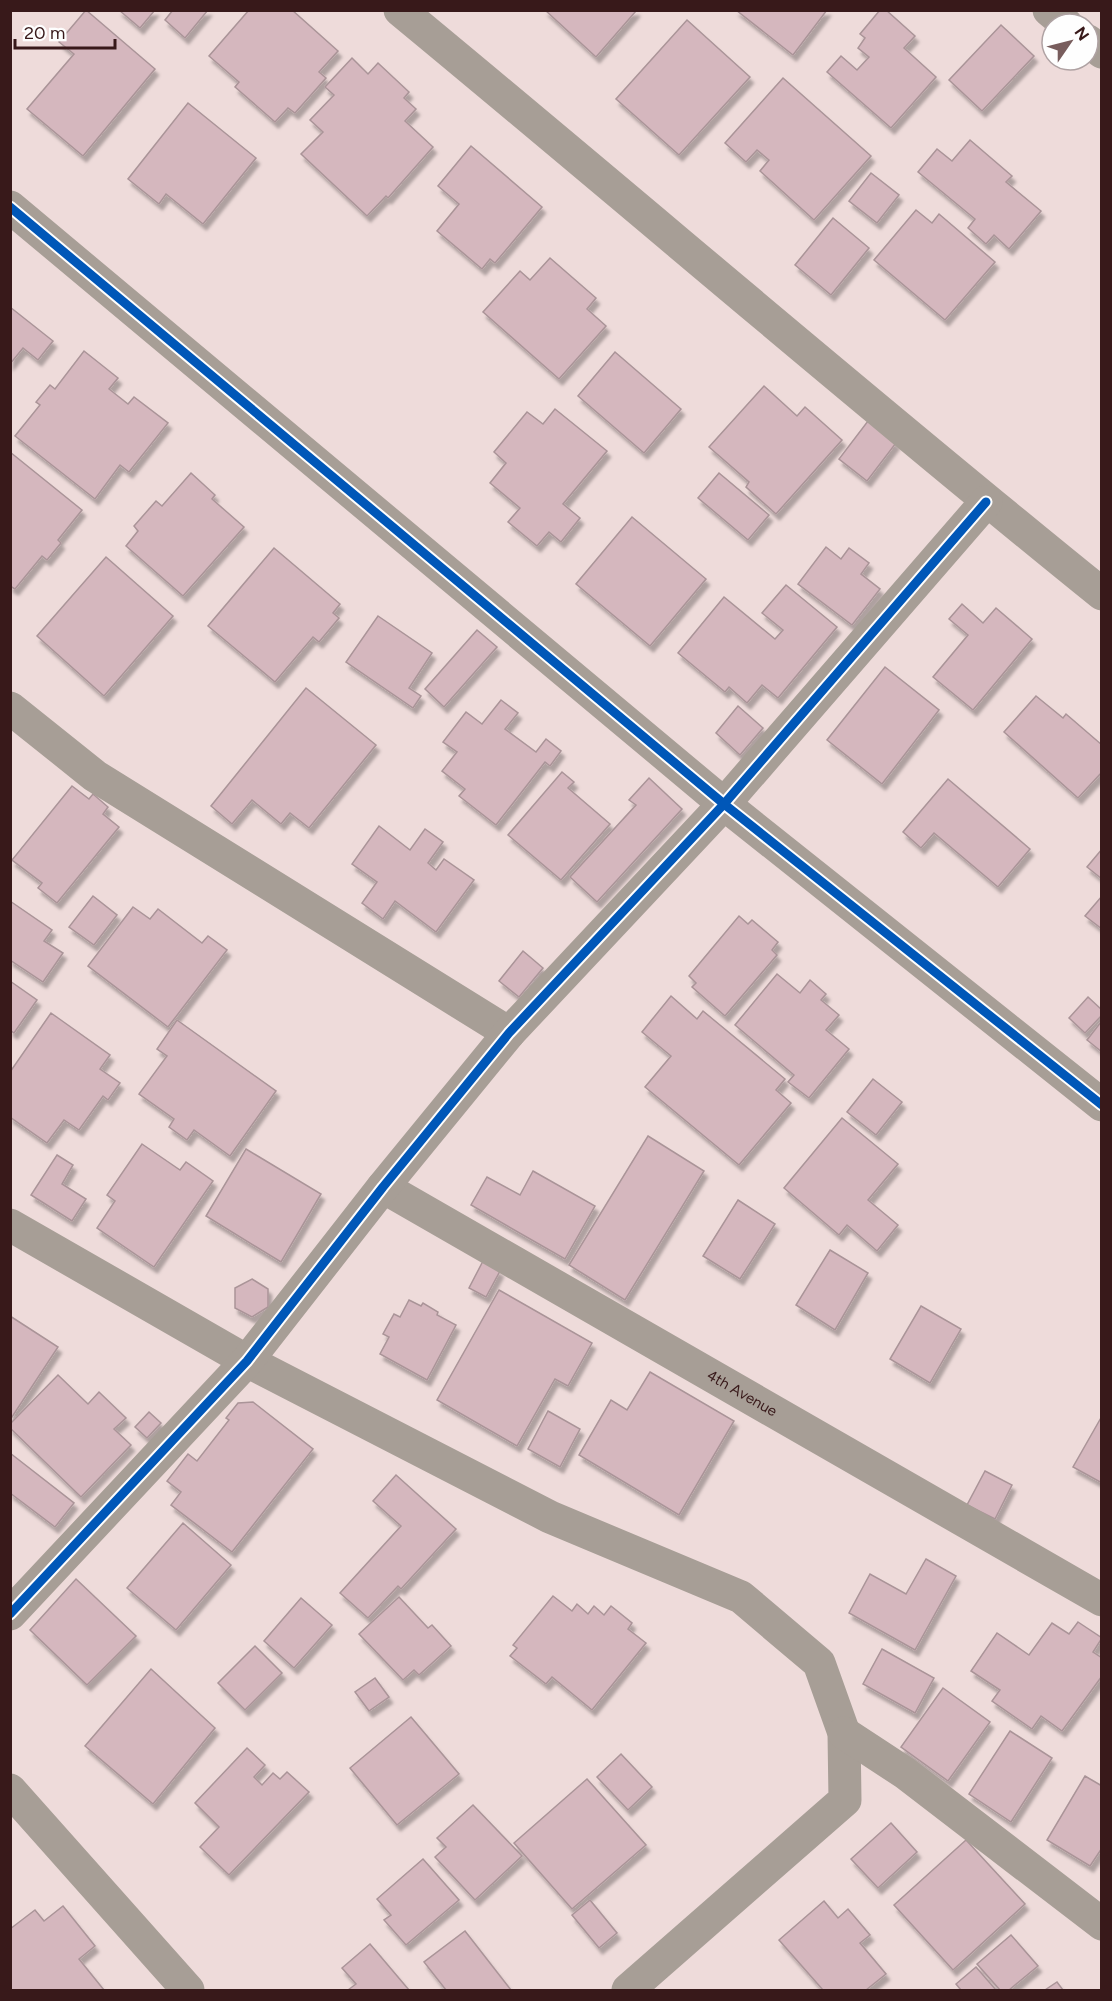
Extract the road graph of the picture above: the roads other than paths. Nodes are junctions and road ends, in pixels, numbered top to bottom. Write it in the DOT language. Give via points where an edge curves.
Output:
graph roads {
  1 [pos="400,10"];
  2 [pos="10,207"];
  3 [pos="986,502"];
  4 [pos="1101,594"];
  5 [pos="10,708"];
  6 [pos="724,804"];
  7 [pos="509,1033"];
  8 [pos="1101,1105"];
  9 [pos="384,1187"];
  10 [pos="10,1225"];
  11 [pos="247,1361"];
  12 [pos="1101,1600"];
  13 [pos="10,1614"];
  14 [pos="844,1733"];
  15 [pos="10,1790"];
  16 [pos="1101,1924"];
  17 [pos="188,1990"];
  18 [pos="628,1990"];
  1 -- 3 [label="street"];
  2 -- 6 [label="street"];
  3 -- 4 [label="street"];
  3 -- 6 [label="street"];
  5 -- 7 [label="street" via="95,776"];
  6 -- 7 [label="street"];
  6 -- 8 [label="street"];
  7 -- 9 [label="street"];
  9 -- 11 [label="street"];
  9 -- 12 [label="street, 4th Avenue"];
  10 -- 11 [label="street"];
  11 -- 13 [label="street"];
  11 -- 14 [label="street" via="550,1517 741,1597 819,1663"];
  14 -- 16 [label="street" via="905,1773"];
  14 -- 18 [label="street" via="845,1800"];
  15 -- 17 [label="street"];
}
